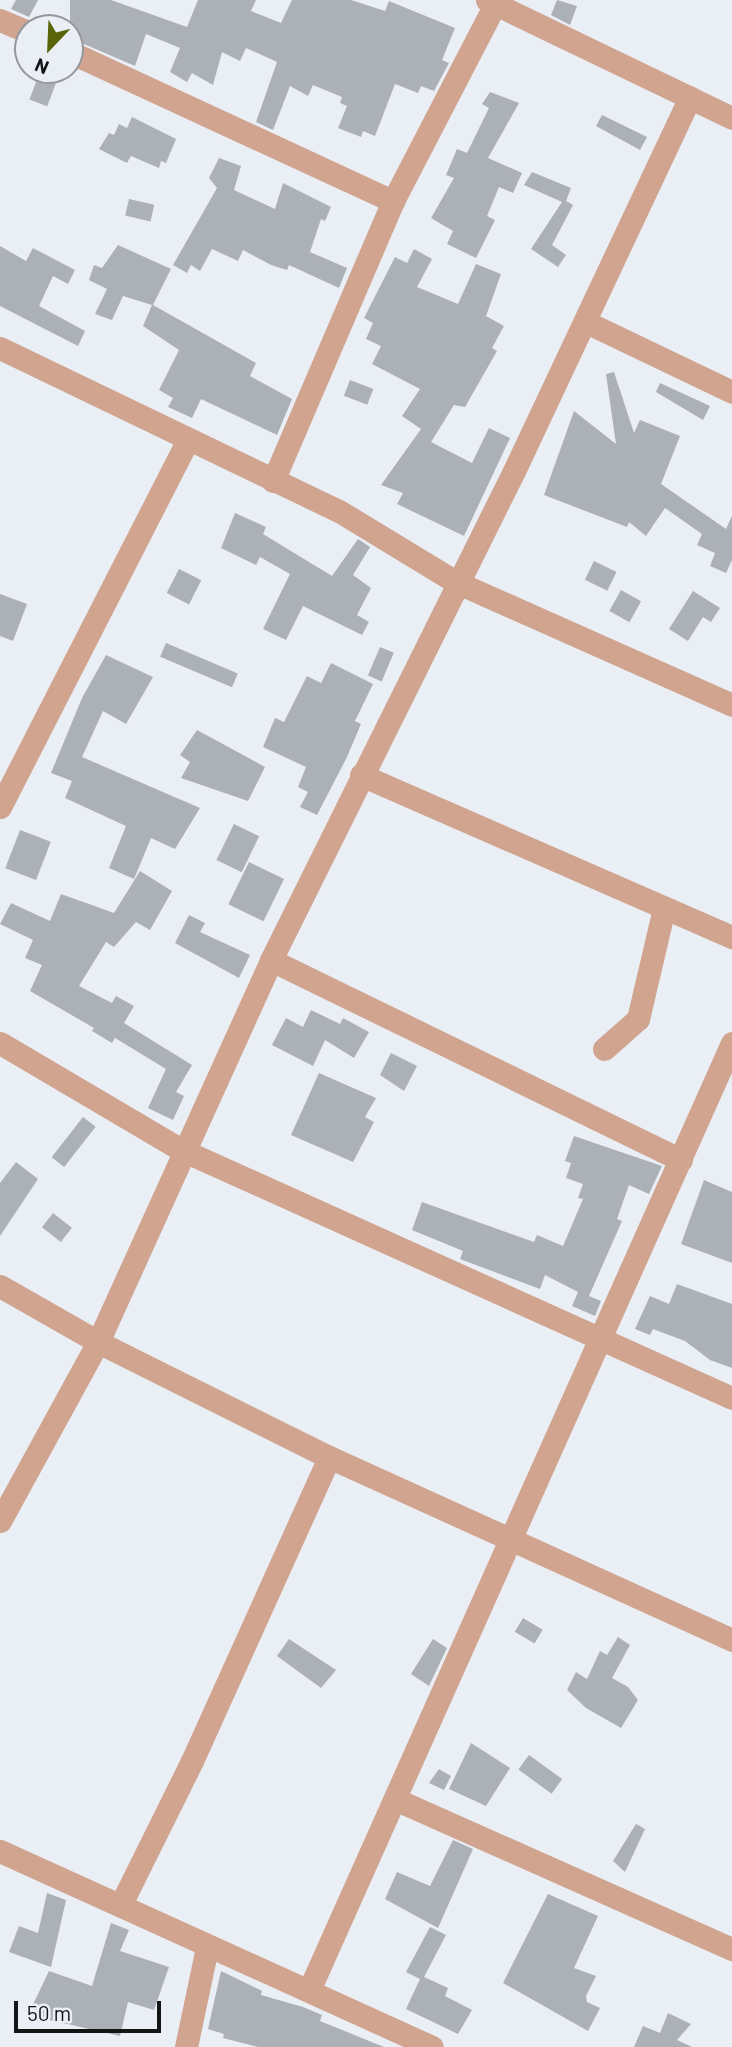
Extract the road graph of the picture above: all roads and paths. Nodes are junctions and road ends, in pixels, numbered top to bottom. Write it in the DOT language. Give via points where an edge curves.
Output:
graph roads {
  1 [pos="493,1"];
  2 [pos="84,58"];
  3 [pos="690,97"];
  4 [pos="732,118"];
  5 [pos="393,201"];
  6 [pos="586,322"];
  7 [pos="0,348"];
  8 [pos="732,392"];
  9 [pos="187,442"];
  10 [pos="273,481"];
  11 [pos="456,582"];
  12 [pos="732,705"];
  13 [pos="361,775"];
  14 [pos="0,807"];
  15 [pos="664,908"];
  16 [pos="732,937"];
  17 [pos="271,960"];
  18 [pos="0,1043"];
  19 [pos="732,1043"];
  20 [pos="604,1049"];
  21 [pos="181,1150"];
  22 [pos="681,1160"];
  23 [pos="0,1286"];
  24 [pos="600,1339"];
  25 [pos="98,1342"];
  26 [pos="732,1398"];
  27 [pos="329,1457"];
  28 [pos="0,1521"];
  29 [pos="513,1540"];
  30 [pos="732,1640"];
  31 [pos="397,1800"];
  32 [pos="0,1851"];
  33 [pos="121,1904"];
  34 [pos="207,1947"];
  35 [pos="732,1949"];
  36 [pos="310,1988"];
  37 [pos="186,2047"];
  38 [pos="432,2047"];
  1 -- 3 [label="street"];
  1 -- 5 [label="street"];
  2 -- 5 [label="street"];
  3 -- 4 [label="street"];
  3 -- 6 [label="street"];
  5 -- 10 [label="street"];
  6 -- 8 [label="street"];
  6 -- 11 [label="street"];
  7 -- 9 [label="street"];
  9 -- 10 [label="street"];
  9 -- 14 [label="street"];
  10 -- 11 [label="street" via="339,511"];
  11 -- 12 [label="street"];
  11 -- 13 [label="street"];
  13 -- 15 [label="street"];
  13 -- 17 [label="street"];
  15 -- 16 [label="street"];
  15 -- 20 [label="street" via="638,1019"];
  17 -- 21 [label="street"];
  17 -- 22 [label="street"];
  18 -- 21 [label="street"];
  19 -- 22 [label="street"];
  21 -- 24 [label="street"];
  21 -- 25 [label="street"];
  22 -- 24 [label="street"];
  23 -- 25 [label="street"];
  24 -- 26 [label="street"];
  24 -- 29 [label="street"];
  25 -- 27 [label="street"];
  25 -- 28 [label="street"];
  27 -- 29 [label="street"];
  27 -- 33 [label="street" via="192,1761"];
  29 -- 30 [label="street"];
  29 -- 31 [label="street"];
  31 -- 35 [label="street"];
  31 -- 36 [label="street"];
  32 -- 33 [label="street"];
  33 -- 34 [label="street"];
  34 -- 36 [label="street"];
  34 -- 37 [label="street"];
  36 -- 38 [label="street"];
}
